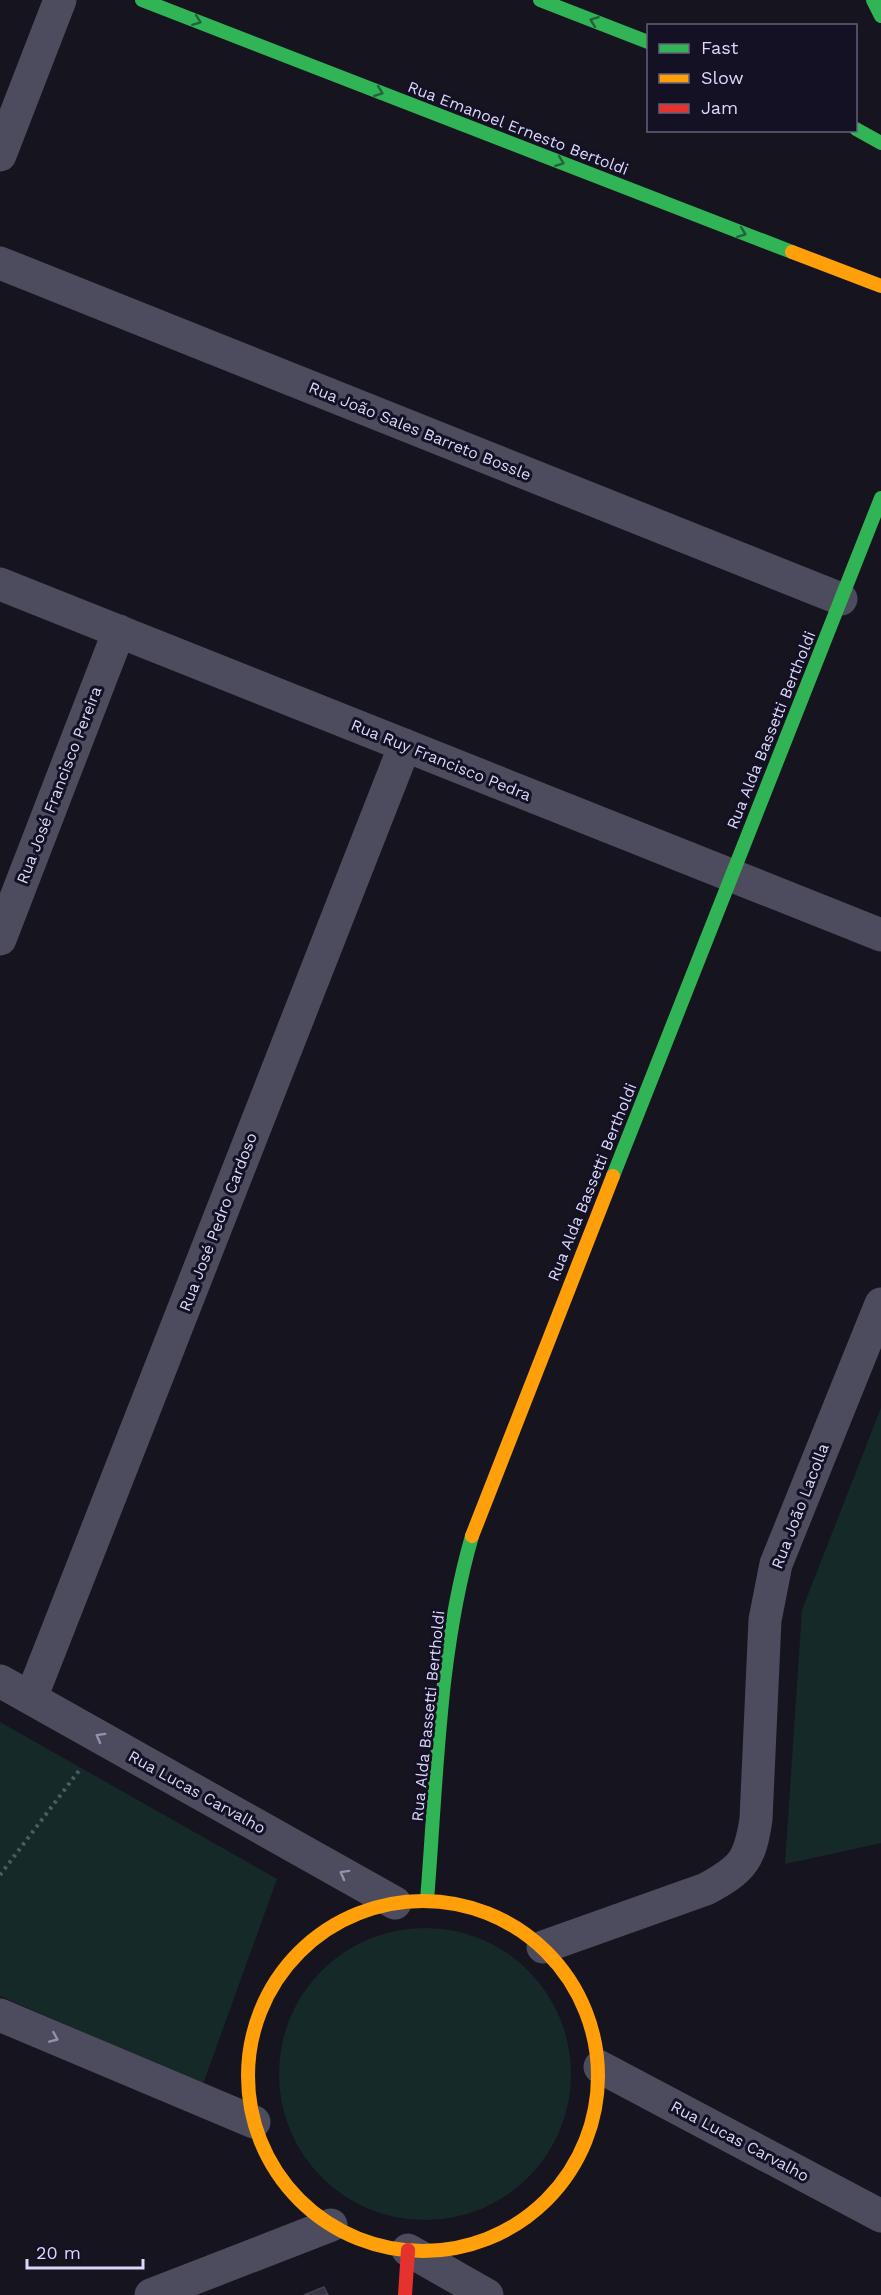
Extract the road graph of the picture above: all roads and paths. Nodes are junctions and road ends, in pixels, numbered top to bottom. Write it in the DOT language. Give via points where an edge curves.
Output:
graph roads {
  1 [pos="60,0"];
  2 [pos="142,0"];
  3 [pos="540,0"];
  4 [pos="873,0"];
  5 [pos="881,16"];
  6 [pos="647,42"];
  7 [pos="857,130"];
  8 [pos="881,143"];
  9 [pos="0,155"];
  10 [pos="0,263"];
  11 [pos="881,286"];
  12 [pos="881,498"];
  13 [pos="0,584"];
  14 [pos="841,600"];
  15 [pos="119,632"];
  16 [pos="405,745"];
  17 [pos="731,876"];
  18 [pos="881,935"];
  19 [pos="0,939"];
  20 [pos="881,1304"];
  21 [pos="0,1681"];
  22 [pos="31,1698"];
  23 [pos="103,1739"];
  24 [pos="0,1875"];
  25 [pos="427,1900"];
  26 [pos="394,1903"];
  27 [pos="543,1947"];
  28 [pos="0,2015"];
  29 [pos="600,2067"];
  30 [pos="254,2122"];
  31 [pos="881,2216"];
  32 [pos="331,2225"];
  33 [pos="408,2250"];
  34 [pos="151,2295"];
  35 [pos="405,2295"];
  36 [pos="487,2295"];
  1 -- 9 [label="street"];
  2 -- 11 [label="street, Rua Emanoel Ernesto Bertoldi, one-way"];
  6 -- 3 [label="street, one-way"];
  4 -- 5 [label="street"];
  7 -- 8 [label="street"];
  10 -- 14 [label="street, Rua João Sales Barreto Bossle"];
  12 -- 14 [label="street, Rua Alda Bassetti Bertholdi"];
  13 -- 15 [label="street, Rua Ruy Francisco Pedra"];
  14 -- 17 [label="street, Rua Alda Bassetti Bertholdi"];
  15 -- 16 [label="street, Rua Ruy Francisco Pedra"];
  15 -- 19 [label="street, Rua José Francisco Pereira"];
  16 -- 17 [label="street, Rua Ruy Francisco Pedra"];
  16 -- 22 [label="street, Rua José Pedro Cardoso"];
  17 -- 18 [label="street, Rua Ruy Francisco Pedra"];
  17 -- 25 [label="street, Rua Alda Bassetti Bertholdi" via="473,1532 451,1625"];
  20 -- 27 [label="street, Rua João Lacolla" via="776,1564 765,1620 756,1819 745,1861 731,1875 706,1889"];
  21 -- 22 [label="street, Rua Lucas Carvalho"];
  23 -- 22 [label="street, Rua Lucas Carvalho, one-way"];
  23 -- 24 [label="path"];
  26 -- 23 [label="street, Rua Lucas Carvalho, one-way"];
  25 -- 26 [label="street"];
  25 -- 27 [label="street" via="470,1906 509,1922"];
  26 -- 30 [label="street" via="348,1917 307,1944 275,1982 255,2026 247,2074"];
  27 -- 29 [label="street" via="572,1982 592,2022"];
  28 -- 30 [label="street, one-way"];
  29 -- 31 [label="street, Rua Lucas Carvalho"];
  29 -- 33 [label="street" via="592,2126 566,2180 558,2188 523,2221 468,2246"];
  30 -- 32 [label="street" via="273,2166 303,2203"];
  32 -- 33 [label="street" via="374,2244"];
  32 -- 34 [label="street"];
  33 -- 35 [label="street"];
  33 -- 36 [label="street"];
}
